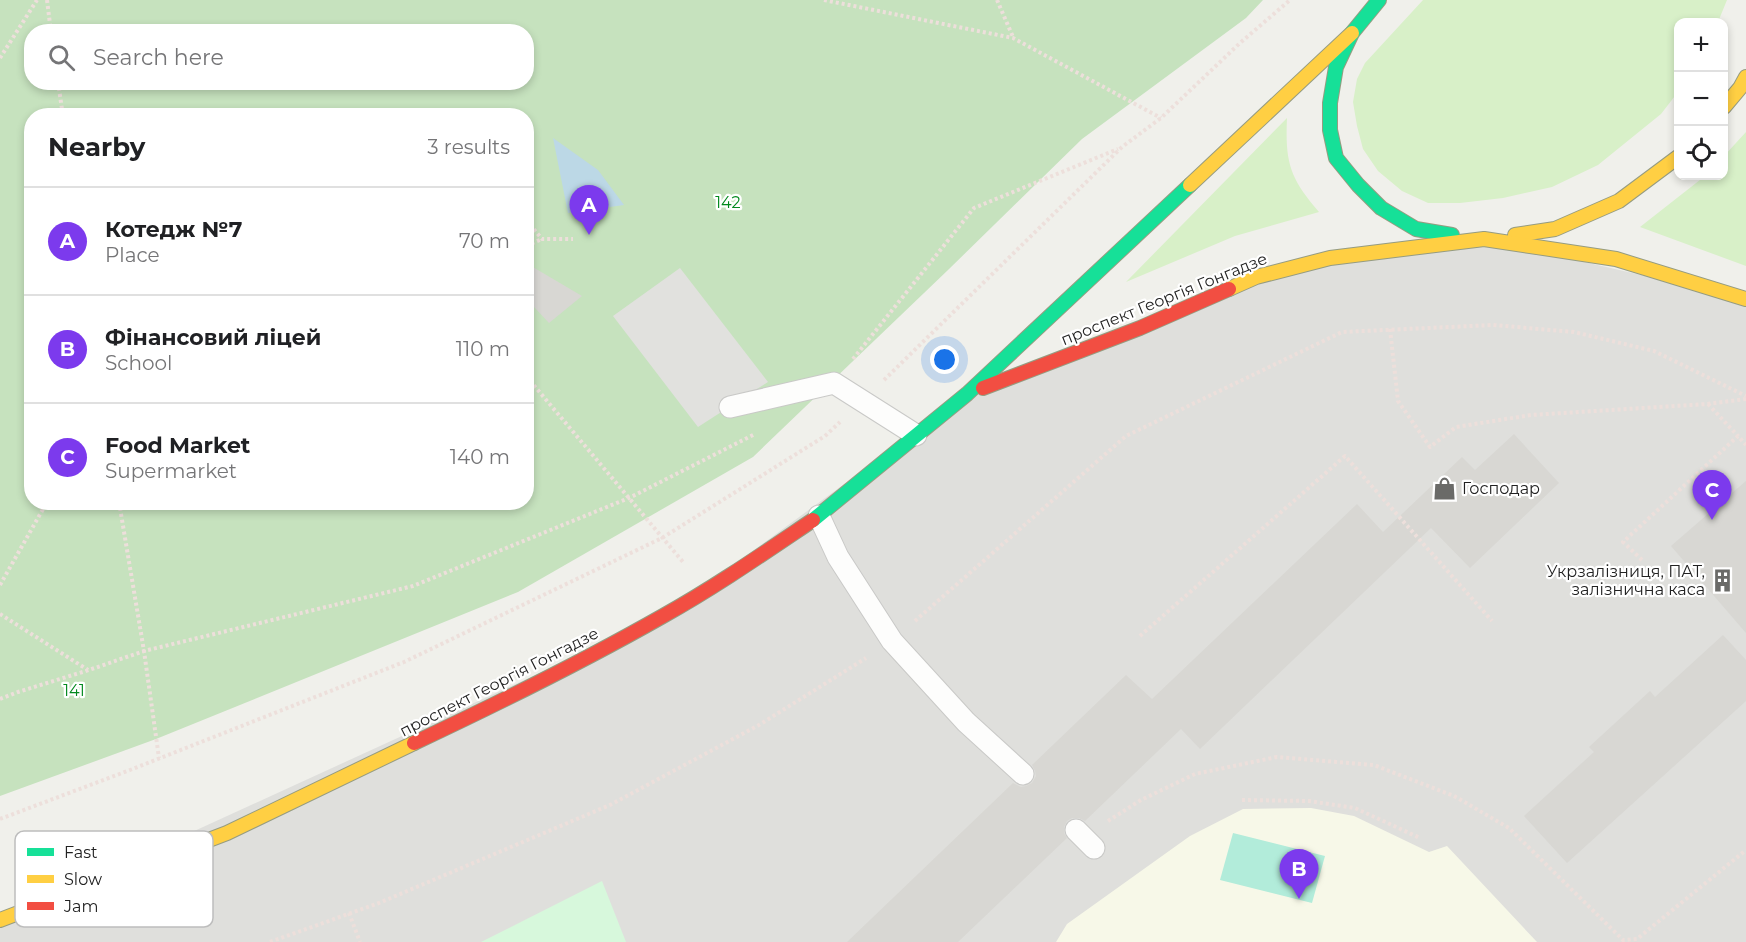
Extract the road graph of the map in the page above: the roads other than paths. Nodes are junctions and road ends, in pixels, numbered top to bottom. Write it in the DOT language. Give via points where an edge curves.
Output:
graph roads {
  1 [pos="1379,0"];
  2 [pos="1352,33"];
  3 [pos="1746,76"];
  4 [pos="1728,102"];
  5 [pos="1674,160"];
  6 [pos="1484,240"];
  7 [pos="1746,299"];
  8 [pos="967,394"];
  9 [pos="730,406"];
  10 [pos="916,435"];
  11 [pos="819,516"];
  12 [pos="1023,774"];
  13 [pos="1076,830"];
  14 [pos="213,838"];
  15 [pos="1095,848"];
  16 [pos="15,914"];
  17 [pos="0,920"];
  1 -- 2 [label="street"];
  2 -- 6 [label="street" via="1336,67 1330,103 1336,158 1381,208 1416,229"];
  2 -- 8 [label="street, проспект Георгія Гонгадзе"];
  3 -- 4 [label="street"];
  5 -- 6 [label="street" via="1618,201 1555,229"];
  6 -- 7 [label="street" via="1616,259"];
  6 -- 8 [label="street, проспект Георгія Гонгадзе" via="1330,258 1256,277 1140,328"];
  8 -- 10 [label="street, проспект Георгія Гонгадзе"];
  9 -- 10 [label="lane" via="834,383"];
  10 -- 11 [label="street, проспект Георгія Гонгадзе"];
  11 -- 12 [label="lane" via="838,557 892,641 966,722"];
  11 -- 14 [label="street, проспект Георгія Гонгадзе" via="664,616 522,692"];
  13 -- 15 [label="lane"];
  16 -- 17 [label="street, проспект Георгія Гонгадзе"];
}
